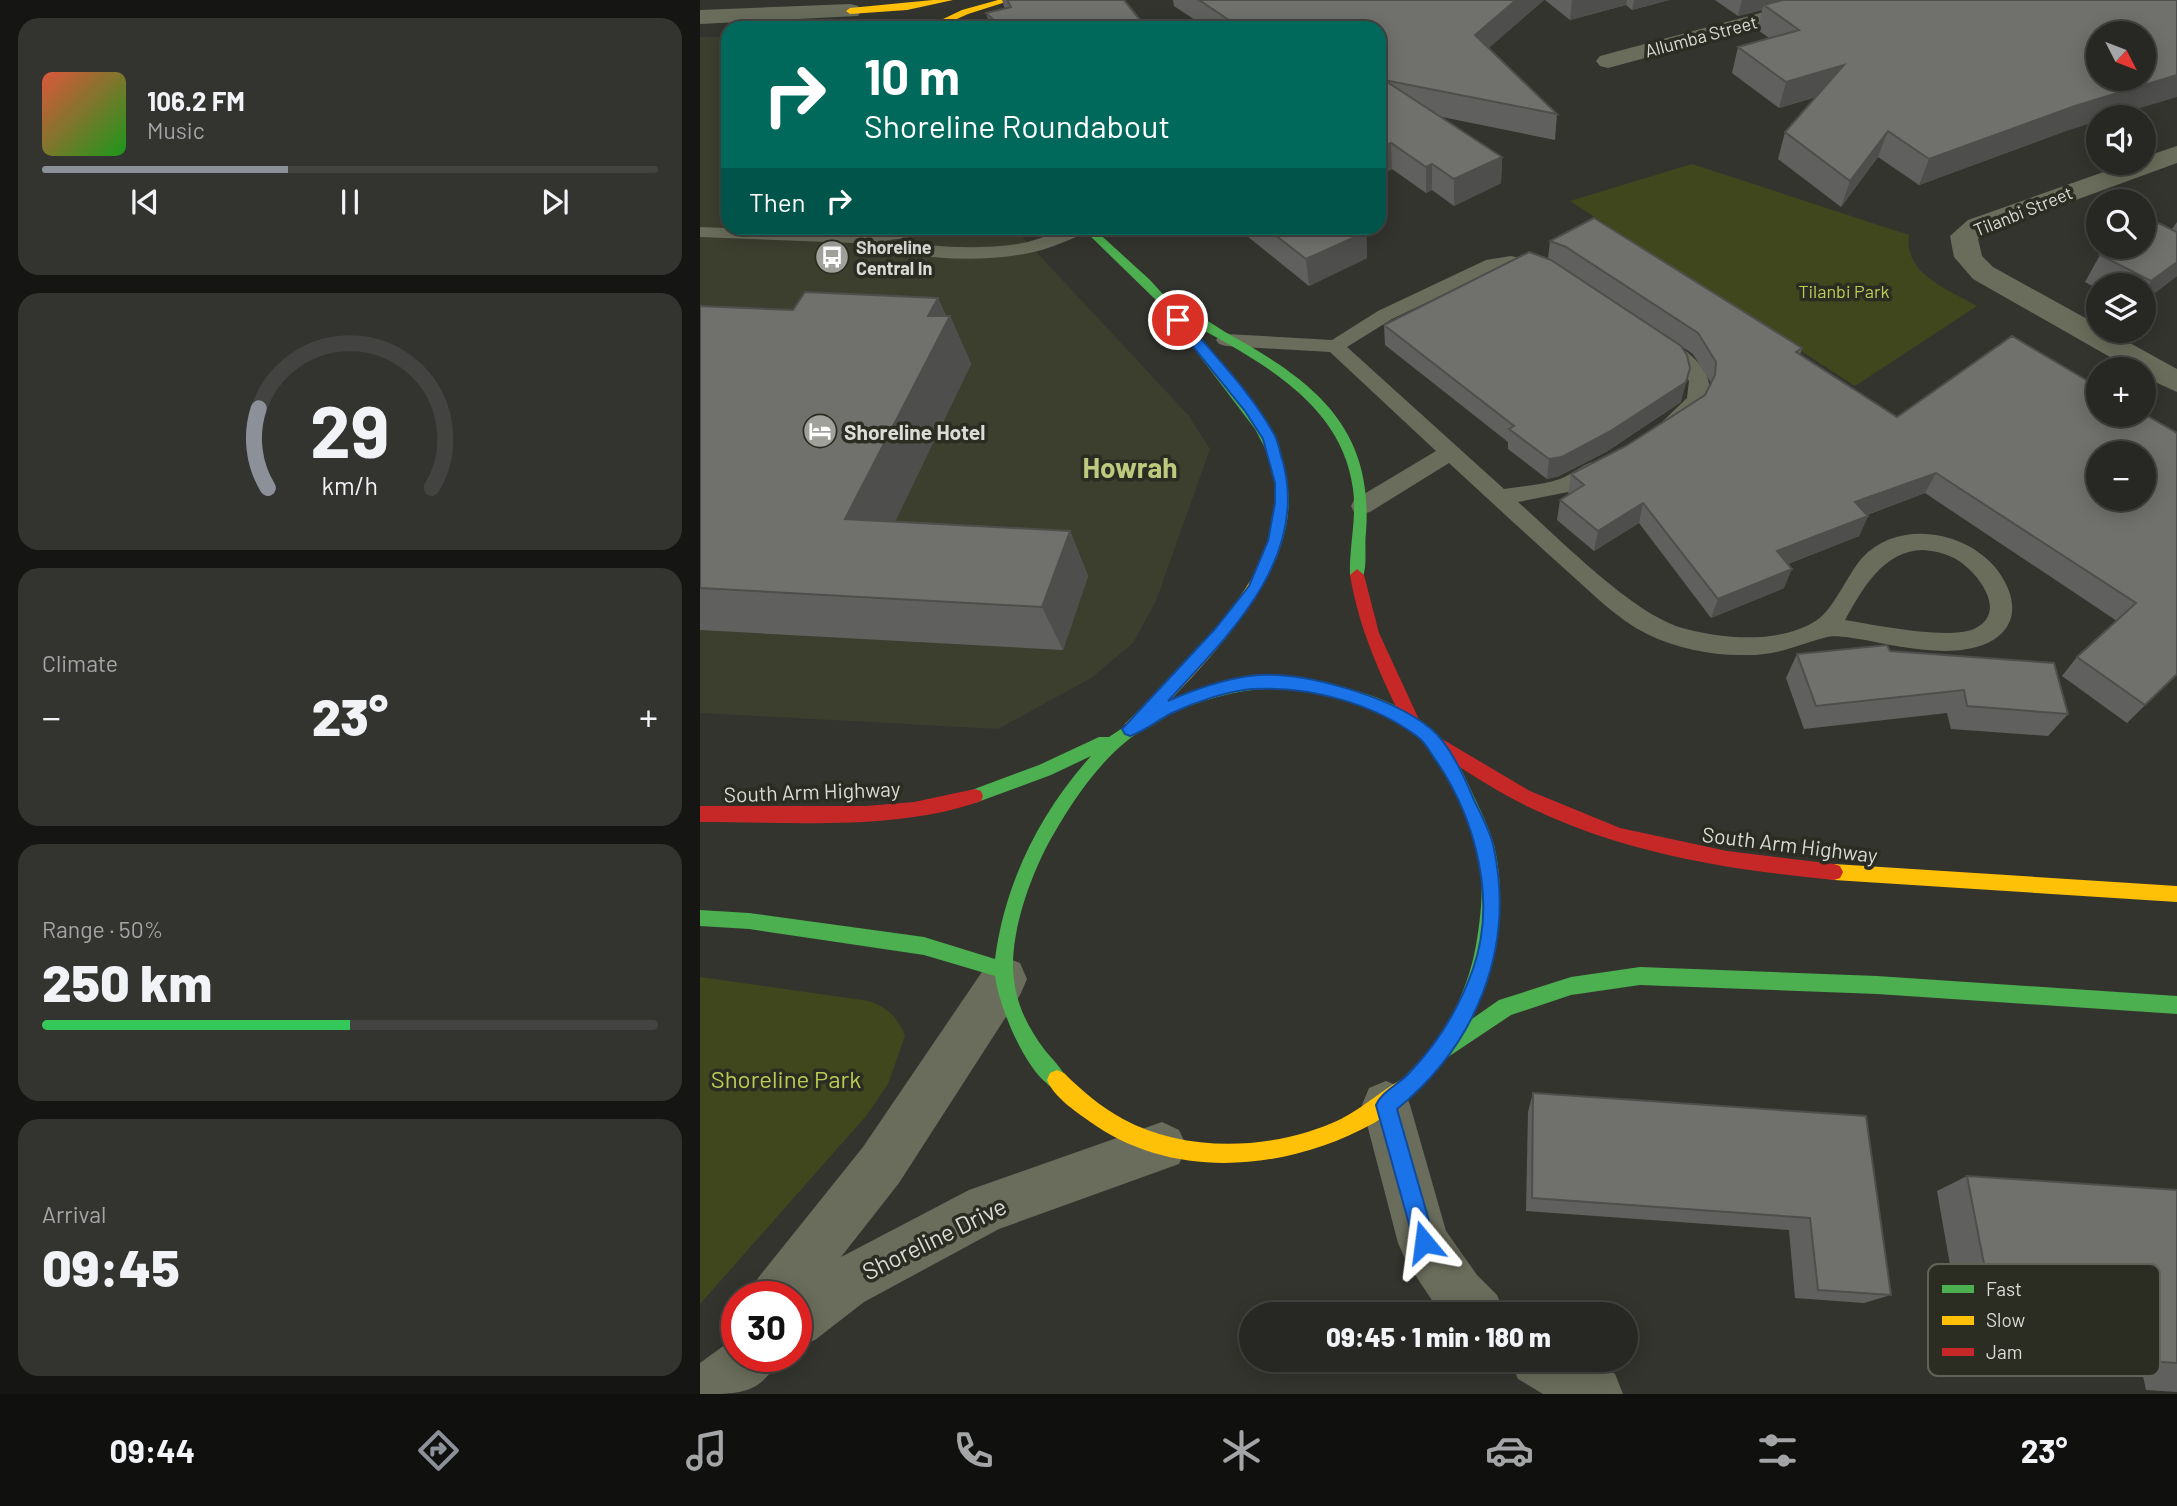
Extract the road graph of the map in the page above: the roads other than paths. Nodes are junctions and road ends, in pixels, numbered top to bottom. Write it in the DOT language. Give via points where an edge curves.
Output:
graph roads {
  1 [pos="736,0"];
  2 [pos="949,0"];
  3 [pos="1008,0"];
  4 [pos="1834,0"];
  5 [pos="844,6"];
  6 [pos="700,10"];
  7 [pos="700,17"];
  8 [pos="861,21"];
  9 [pos="945,21"];
  10 [pos="1608,61"];
  11 [pos="2177,154"];
  12 [pos="700,232"];
  13 [pos="721,233"];
  14 [pos="777,235"];
  15 [pos="882,235"];
  16 [pos="1064,235"];
  17 [pos="1094,235"];
  18 [pos="854,238"];
  19 [pos="1556,274"];
  20 [pos="1167,304"];
  21 [pos="1642,331"];
  22 [pos="1226,340"];
  23 [pos="1335,346"];
  24 [pos="2177,382"];
  25 [pos="1658,430"];
  26 [pos="1451,452"];
  27 [pos="1614,459"];
  28 [pos="1499,498"];
  29 [pos="1362,506"];
  30 [pos="1827,626"];
  31 [pos="1420,729"];
  32 [pos="1126,732"];
  33 [pos="700,814"];
  34 [pos="2177,894"];
  35 [pos="700,918"];
  36 [pos="1004,974"];
  37 [pos="2177,1005"];
  38 [pos="1443,1050"];
  39 [pos="1386,1105"];
  40 [pos="1162,1147"];
  41 [pos="790,1281"];
  42 [pos="1466,1302"];
  43 [pos="812,1309"];
  44 [pos="721,1366"];
  45 [pos="732,1372"];
  46 [pos="1557,1372"];
  47 [pos="700,1392"];
  48 [pos="705,1394"];
  49 [pos="1595,1394"];
  1 -- 6 [label="street"];
  2 -- 5 [label="main road" via="898,8"];
  3 -- 9 [label="main road"];
  4 -- 10 [label="street, Allumba Street"];
  5 -- 7 [label="street"];
  5 -- 8 [label="main road"];
  11 -- 24 [label="street, Tilanbi Street" via="1978,226 1964,236 1963,248 1983,273"];
  12 -- 13 [label="lane"];
  14 -- 18 [label="lane"];
  15 -- 18 [label="lane"];
  16 -- 18 [label="lane" via="1039,245 963,253 912,250"];
  17 -- 20 [label="main road"];
  19 -- 23 [label="lane" via="1527,262 1492,264 1385,315"];
  20 -- 22 [label="main road"];
  20 -- 32 [label="main road" via="1261,423 1277,459 1282,503 1275,541 1255,588 1221,634"];
  21 -- 25 [label="lane" via="1685,360 1699,384 1691,409"];
  22 -- 23 [label="lane"];
  22 -- 29 [label="main road" via="1281,373 1334,421 1356,464"];
  23 -- 26 [label="lane"];
  26 -- 28 [label="lane"];
  26 -- 29 [label="lane"];
  27 -- 28 [label="lane" via="1565,486"];
  28 -- 30 [label="lane" via="1624,606 1683,639 1725,646 1760,645"];
  29 -- 31 [label="main road" via="1356,572 1360,598 1381,658"];
  30 -- 30 [label="lane" via="1872,560 1904,542 1925,541 1965,554 1994,580 2001,596 1995,625 1962,643"];
  31 -- 32 [label="main road, South Arm Highway" via="1358,698 1287,682 1250,683 1196,696"];
  31 -- 34 [label="main road, South Arm Highway" via="1517,795 1616,835 1676,851 1843,874"];
  31 -- 38 [label="main road" via="1455,776 1470,808 1485,846 1491,885 1483,967"];
  32 -- 33 [label="main road, South Arm Highway" via="968,799 866,814"];
  32 -- 36 [label="main road" via="1047,823 1027,863 1011,915"];
  35 -- 36 [label="main road" via="924,946"];
  36 -- 40 [label="main road" via="1017,1021 1050,1074 1081,1104 1115,1127"];
  36 -- 41 [label="street" via="881,1165"];
  37 -- 38 [label="main road" via="1877,985 1640,976 1570,986 1506,1007"];
  38 -- 39 [label="main road" via="1415,1082"];
  39 -- 40 [label="main road" via="1353,1127 1266,1152 1209,1153"];
  39 -- 42 [label="street" via="1424,1242"];
  40 -- 43 [label="street, Shoreline Drive" via="987,1208 845,1283"];
  44 -- 47 [label="street"];
  45 -- 48 [label="street"];
  46 -- 49 [label="street"];
}
